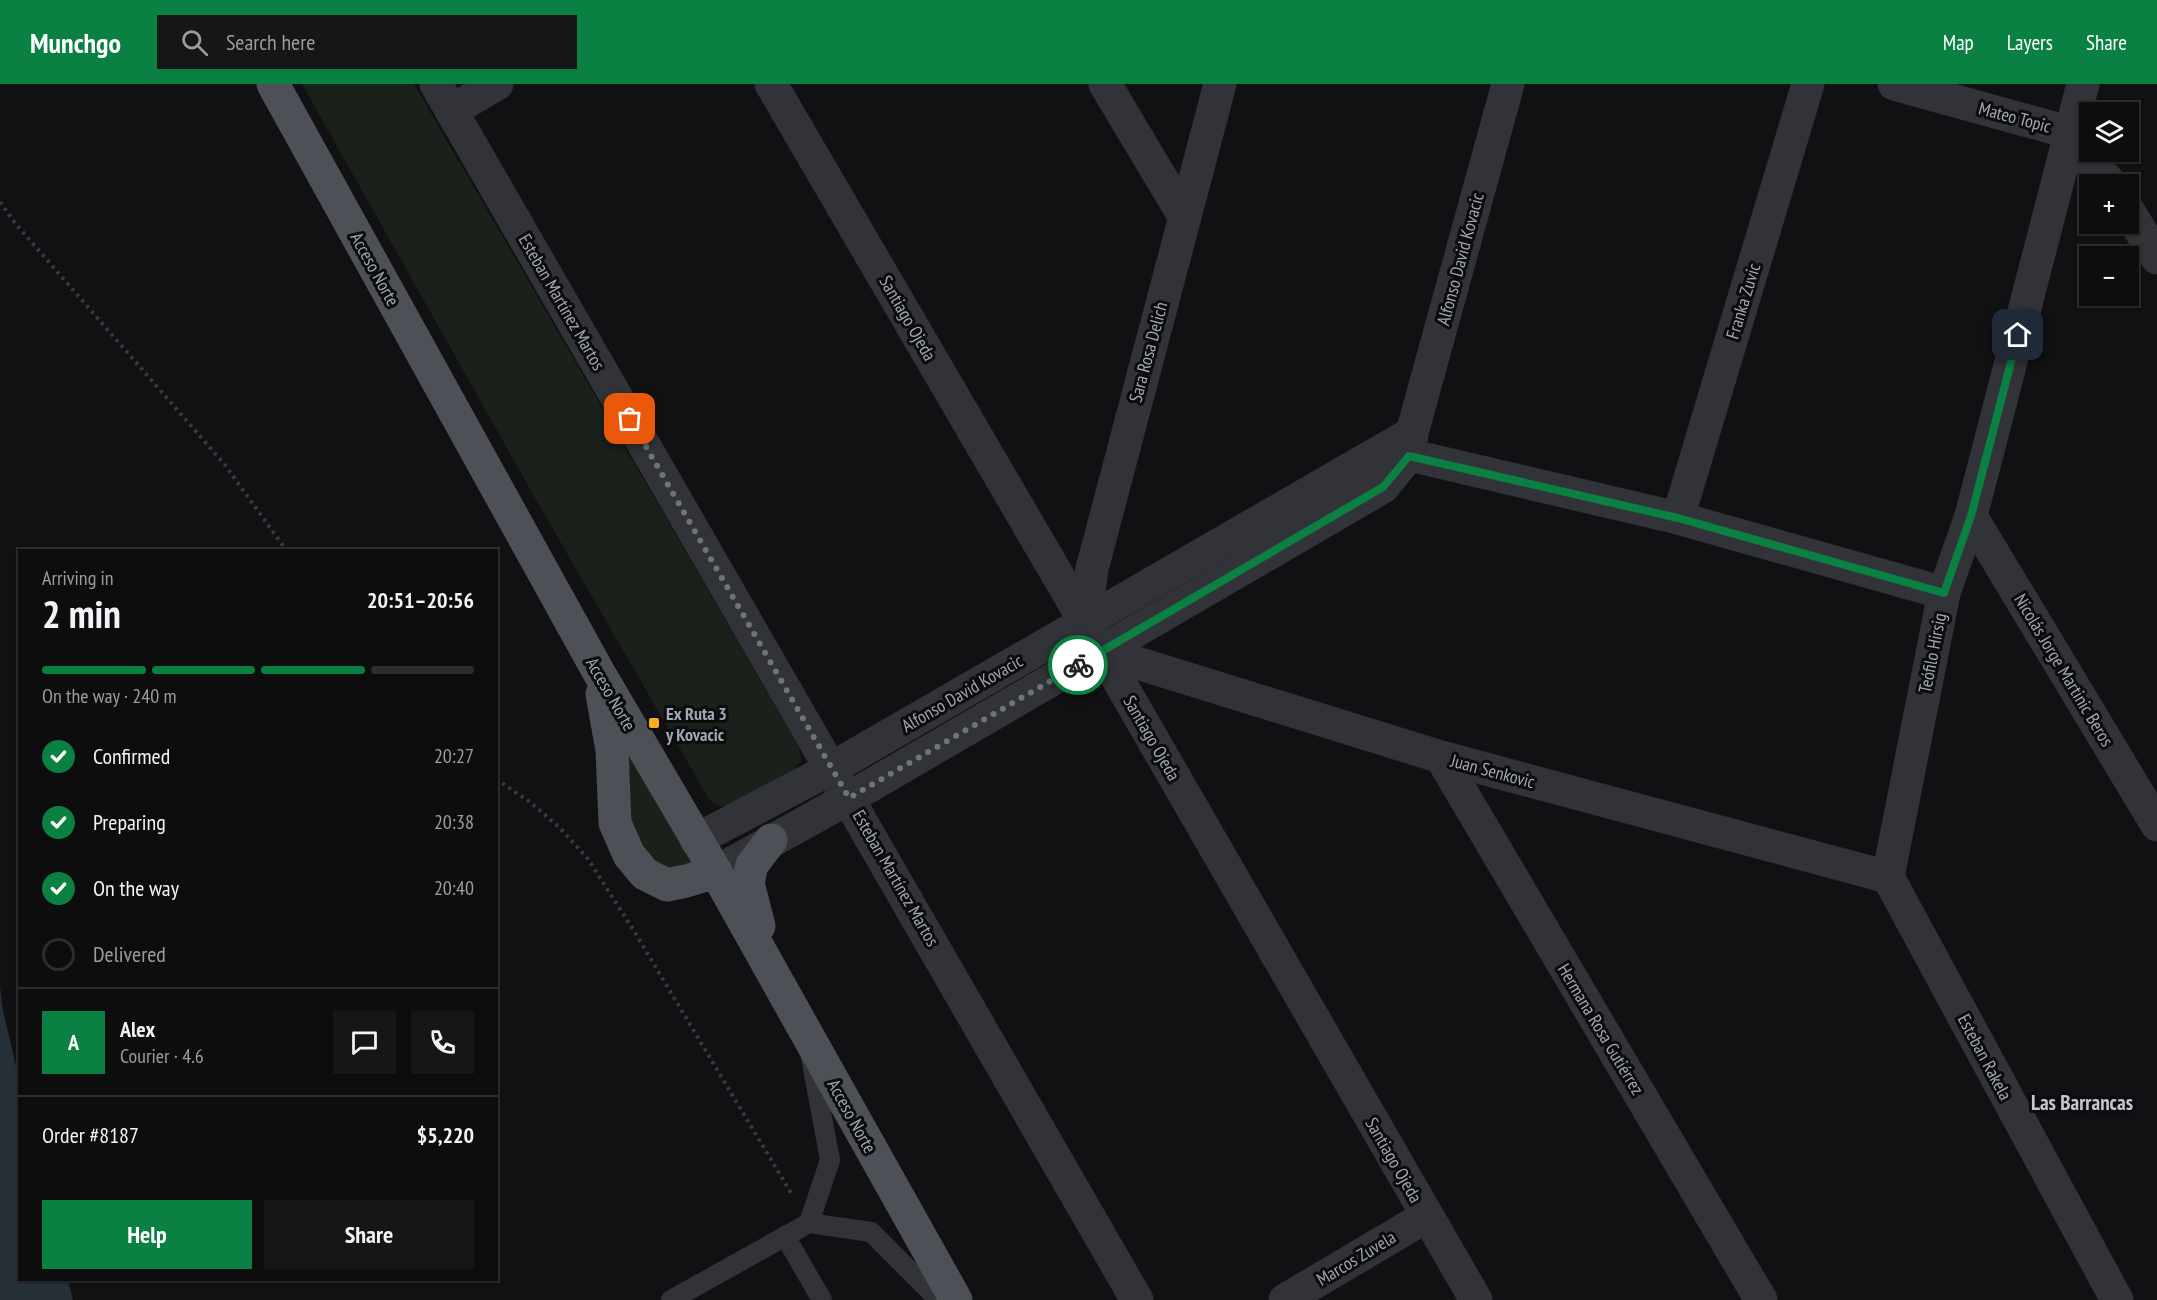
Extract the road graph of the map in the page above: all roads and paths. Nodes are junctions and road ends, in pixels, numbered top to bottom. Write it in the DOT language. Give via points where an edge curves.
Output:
graph roads {
  1 [pos="273,84"];
  2 [pos="497,84"];
  3 [pos="771,84"];
  4 [pos="1105,84"];
  5 [pos="1220,84"];
  6 [pos="1508,84"];
  7 [pos="1808,84"];
  8 [pos="1894,84"];
  9 [pos="2083,84"];
  10 [pos="444,97"];
  11 [pos="2072,132"];
  12 [pos="2102,174"];
  13 [pos="0,202"];
  14 [pos="1184,216"];
  15 [pos="2139,228"];
  16 [pos="2157,258"];
  17 [pos="1411,444"];
  18 [pos="1971,516"];
  19 [pos="1678,518"];
  20 [pos="285,549"];
  21 [pos="1944,593"];
  22 [pos="1085,622"];
  23 [pos="1102,652"];
  24 [pos="598,671"];
  25 [pos="1441,757"];
  26 [pos="832,768"];
  27 [pos="498,780"];
  28 [pos="849,798"];
  29 [pos="2157,825"];
  30 [pos="696,840"];
  31 [pos="771,840"];
  32 [pos="716,872"];
  33 [pos="1888,878"];
  34 [pos="770,968"];
  35 [pos="806,1035"];
  36 [pos="1427,1216"];
  37 [pos="809,1223"];
  38 [pos="785,1236"];
  39 [pos="671,1300"];
  40 [pos="822,1300"];
  41 [pos="939,1300"];
  42 [pos="956,1300"];
  43 [pos="1137,1300"];
  44 [pos="1285,1300"];
  45 [pos="1476,1300"];
  46 [pos="1761,1300"];
  47 [pos="2117,1300"];
  1 -- 24 [label="main road, Acceso Norte"];
  2 -- 10 [label="street"];
  3 -- 22 [label="street, Santiago Ojeda"];
  4 -- 14 [label="street"];
  5 -- 14 [label="street, Sara Rosa Delich"];
  6 -- 17 [label="street, Alfonso David Kovacic"];
  7 -- 19 [label="street, Franka Zuvic"];
  8 -- 11 [label="street, Mateo Topic"];
  9 -- 11 [label="street, Teófilo Hirsig"];
  10 -- 26 [label="street, Esteban Martínez Martos"];
  11 -- 12 [label="street, Mateo Topic"];
  11 -- 18 [label="street, Teófilo Hirsig"];
  13 -- 20 [label="path" via="225,465"];
  14 -- 22 [label="street, Sara Rosa Delich" via="1092,569"];
  15 -- 16 [label="street"];
  17 -- 19 [label="street"];
  17 -- 22 [label="street, Alfonso David Kovacic"];
  17 -- 23 [label="street, Alfonso David Kovacic" via="1383,487"];
  18 -- 21 [label="street, Teófilo Hirsig"];
  18 -- 29 [label="street, Nicolás Jorge Martinic Beros"];
  19 -- 21 [label="street"];
  21 -- 33 [label="street, Teófilo Hirsig"];
  22 -- 23 [label="street, Santiago Ojeda"];
  22 -- 26 [label="street, Alfonso David Kovacic"];
  23 -- 25 [label="street, Juan Senkovic"];
  23 -- 28 [label="street, Alfonso David Kovacic"];
  23 -- 36 [label="street, Santiago Ojeda"];
  24 -- 30 [label="main road, Acceso Norte"];
  24 -- 32 [label="main road" via="612,750 615,823 629,855 645,874 667,885"];
  25 -- 33 [label="street, Juan Senkovic"];
  25 -- 46 [label="street, Hermana Rosa Gutiérrez"];
  26 -- 28 [label="street, Esteban Martínez Martos"];
  26 -- 30 [label="street, Alfonso David Kovacic"];
  27 -- 37 [label="path" via="559,827 588,859"];
  28 -- 31 [label="street, Alfonso David Kovacic"];
  28 -- 43 [label="street, Esteban Martínez Martos"];
  30 -- 32 [label="main road, Acceso Norte"];
  31 -- 32 [label="street, Alfonso David Kovacic"];
  31 -- 34 [label="main road" via="752,865 748,884"];
  32 -- 34 [label="main road, Acceso Norte"];
  33 -- 47 [label="street, Esteban Rakela"];
  34 -- 35 [label="main road, Acceso Norte"];
  35 -- 37 [label="lane" via="831,1160"];
  35 -- 42 [label="main road, Acceso Norte"];
  36 -- 44 [label="street, Marcos Zuvela"];
  36 -- 45 [label="street, Santiago Ojeda"];
  37 -- 38 [label="lane"];
  37 -- 41 [label="lane" via="871,1232"];
  38 -- 39 [label="lane"];
  38 -- 40 [label="lane"];
}
